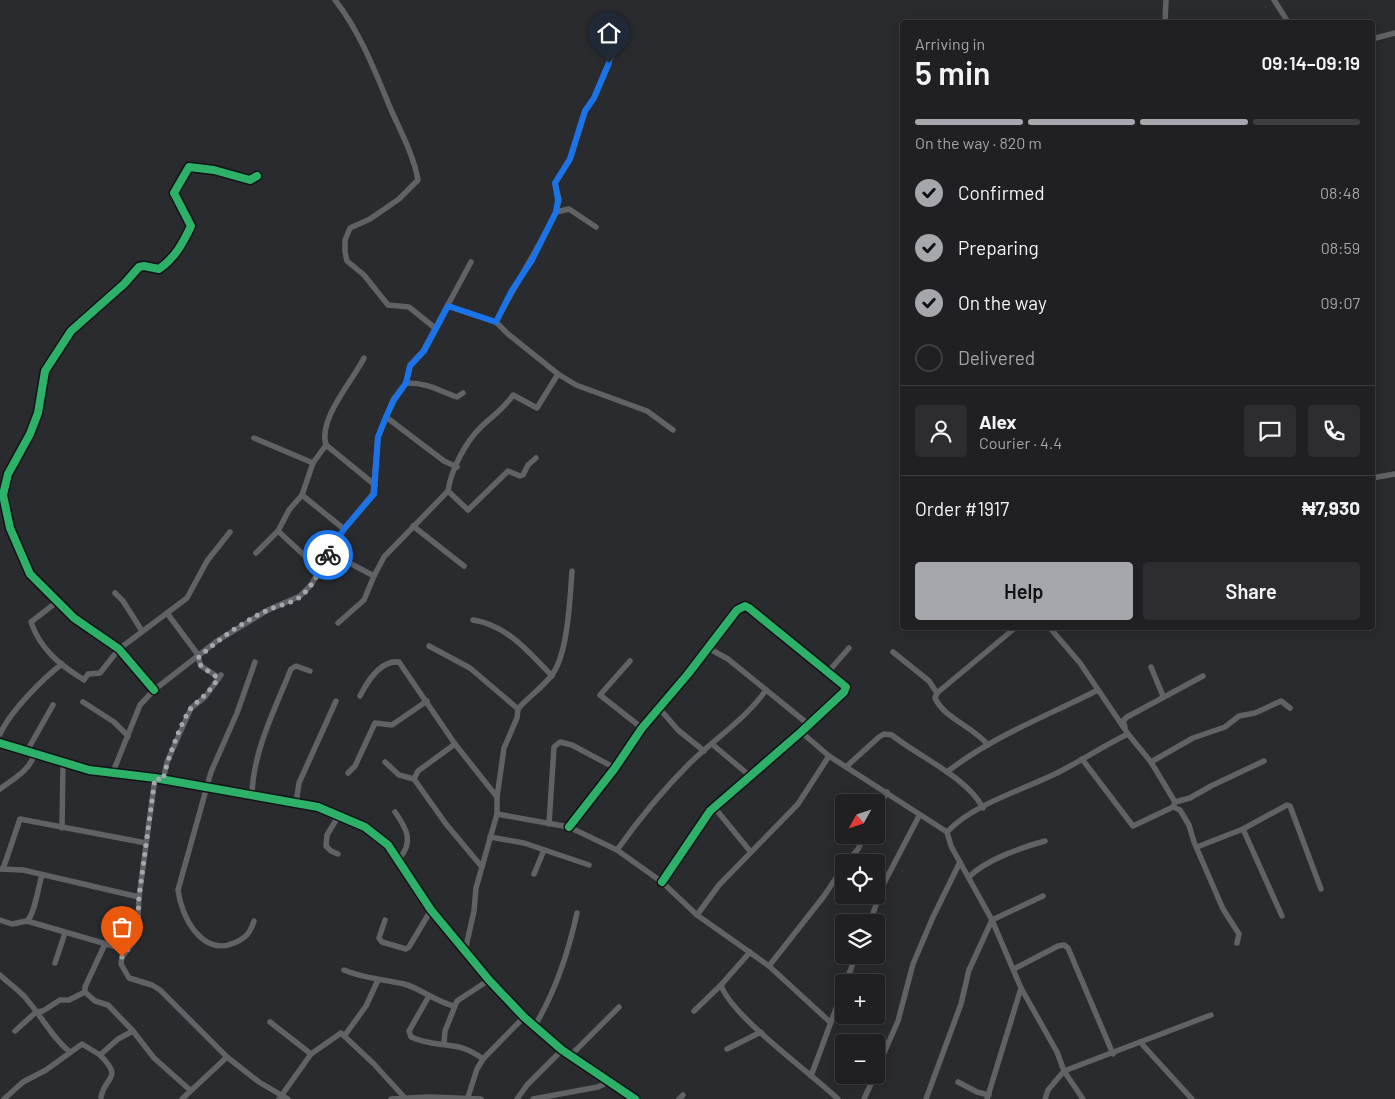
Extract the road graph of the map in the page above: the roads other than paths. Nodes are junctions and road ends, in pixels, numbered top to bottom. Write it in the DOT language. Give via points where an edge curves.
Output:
graph roads {
  1 [pos="335,0"];
  2 [pos="1166,0"];
  3 [pos="1274,0"];
  4 [pos="1165,20"];
  5 [pos="1287,20"];
  6 [pos="1395,33"];
  7 [pos="1375,38"];
  8 [pos="617,44"];
  9 [pos="257,176"];
  10 [pos="556,212"];
  11 [pos="596,227"];
  12 [pos="471,262"];
  13 [pos="448,306"];
  14 [pos="496,322"];
  15 [pos="435,328"];
  16 [pos="364,358"];
  17 [pos="558,374"];
  18 [pos="406,383"];
  19 [pos="463,392"];
  20 [pos="386,417"];
  21 [pos="673,430"];
  22 [pos="254,438"];
  23 [pos="326,446"];
  24 [pos="536,458"];
  25 [pos="313,463"];
  26 [pos="457,467"];
  27 [pos="1395,474"];
  28 [pos="1375,477"];
  29 [pos="375,485"];
  30 [pos="448,491"];
  31 [pos="302,494"];
  32 [pos="412,526"];
  33 [pos="344,529"];
  34 [pos="278,531"];
  35 [pos="230,532"];
  36 [pos="329,552"];
  37 [pos="256,554"];
  38 [pos="464,566"];
  39 [pos="320,570"];
  40 [pos="572,571"];
  41 [pos="374,576"];
  42 [pos="115,593"];
  43 [pos="58,601"];
  44 [pos="167,613"];
  45 [pos="473,620"];
  46 [pos="338,623"];
  47 [pos="1013,630"];
  48 [pos="1052,630"];
  49 [pos="142,631"];
  50 [pos="429,646"];
  51 [pos="708,648"];
  52 [pos="849,648"];
  53 [pos="119,649"];
  54 [pos="893,652"];
  55 [pos="198,658"];
  56 [pos="630,661"];
  57 [pos="255,662"];
  58 [pos="62,664"];
  59 [pos="1151,667"];
  60 [pos="829,670"];
  61 [pos="310,671"];
  62 [pos="552,676"];
  63 [pos="1202,676"];
  64 [pos="154,690"];
  65 [pos="766,690"];
  66 [pos="1098,690"];
  67 [pos="937,693"];
  68 [pos="360,696"];
  69 [pos="1164,696"];
  70 [pos="336,701"];
  71 [pos="427,701"];
  72 [pos="82,702"];
  73 [pos="53,704"];
  74 [pos="659,708"];
  75 [pos="1290,708"];
  76 [pos="518,709"];
  77 [pos="808,724"];
  78 [pos="642,728"];
  79 [pos="801,732"];
  80 [pos="0,734"];
  81 [pos="1128,734"];
  82 [pos="128,736"];
  83 [pos="0,743"];
  84 [pos="455,744"];
  85 [pos="712,744"];
  86 [pos="988,745"];
  87 [pos="27,751"];
  88 [pos="704,751"];
  89 [pos="34,755"];
  90 [pos="829,756"];
  91 [pos="1082,759"];
  92 [pos="1264,761"];
  93 [pos="385,762"];
  94 [pos="1151,762"];
  95 [pos="63,764"];
  96 [pos="846,767"];
  97 [pos="615,768"];
  98 [pos="113,772"];
  99 [pos="947,772"];
  100 [pos="348,773"];
  101 [pos="750,776"];
  102 [pos="155,778"];
  103 [pos="414,779"];
  104 [pos="163,780"];
  105 [pos="208,787"];
  106 [pos="0,789"];
  107 [pos="887,792"];
  108 [pos="252,795"];
  109 [pos="885,796"];
  110 [pos="497,797"];
  111 [pos="296,803"];
  112 [pos="1174,804"];
  113 [pos="714,807"];
  114 [pos="983,808"];
  115 [pos="395,812"];
  116 [pos="497,814"];
  117 [pos="339,815"];
  118 [pos="920,816"];
  119 [pos="548,824"];
  120 [pos="569,827"];
  121 [pos="62,828"];
  122 [pos="1243,828"];
  123 [pos="947,832"];
  124 [pos="490,836"];
  125 [pos="1045,841"];
  126 [pos="146,843"];
  127 [pos="1197,847"];
  128 [pos="544,850"];
  129 [pos="617,850"];
  130 [pos="750,851"];
  131 [pos="338,854"];
  132 [pos="399,859"];
  133 [pos="960,862"];
  134 [pos="589,865"];
  135 [pos="482,867"];
  136 [pos="2,869"];
  137 [pos="534,874"];
  138 [pos="42,876"];
  139 [pos="969,877"];
  140 [pos="885,880"];
  141 [pos="662,882"];
  142 [pos="835,882"];
  143 [pos="1321,889"];
  144 [pos="1043,896"];
  145 [pos="139,897"];
  146 [pos="431,910"];
  147 [pos="577,913"];
  148 [pos="697,915"];
  149 [pos="1282,916"];
  150 [pos="0,920"];
  151 [pos="385,920"];
  152 [pos="992,920"];
  153 [pos="27,921"];
  154 [pos="254,921"];
  155 [pos="65,933"];
  156 [pos="1237,943"];
  157 [pos="106,944"];
  158 [pos="127,950"];
  159 [pos="465,950"];
  160 [pos="750,952"];
  161 [pos="55,963"];
  162 [pos="769,966"];
  163 [pos="1014,969"];
  164 [pos="344,970"];
  165 [pos="0,975"];
  166 [pos="378,980"];
  167 [pos="489,980"];
  168 [pos="721,985"];
  169 [pos="1021,988"];
  170 [pos="85,992"];
  171 [pos="429,996"];
  172 [pos="454,1006"];
  173 [pos="619,1007"];
  174 [pos="835,1010"];
  175 [pos="694,1011"];
  176 [pos="36,1012"];
  177 [pos="1211,1015"];
  178 [pos="524,1016"];
  179 [pos="270,1022"];
  180 [pos="830,1022"];
  181 [pos="534,1027"];
  182 [pos="15,1031"];
  183 [pos="134,1031"];
  184 [pos="761,1032"];
  185 [pos="345,1035"];
  186 [pos="1140,1042"];
  187 [pos="444,1043"];
  188 [pos="727,1049"];
  189 [pos="562,1050"];
  190 [pos="885,1051"];
  191 [pos="70,1052"];
  192 [pos="311,1054"];
  193 [pos="1113,1054"];
  194 [pos="100,1055"];
  195 [pos="571,1055"];
  196 [pos="226,1057"];
  197 [pos="483,1059"];
  198 [pos="1064,1071"];
  199 [pos="811,1076"];
  200 [pos="608,1082"];
  201 [pos="958,1082"];
  202 [pos="870,1084"];
  203 [pos="190,1090"];
  204 [pos="404,1097"];
  205 [pos="468,1097"];
  206 [pos="988,1097"];
  207 [pos="100,1098"];
  208 [pos="283,1098"];
  209 [pos="429,1098"];
  210 [pos="4,1099"];
  211 [pos="182,1099"];
  212 [pos="392,1099"];
  213 [pos="481,1099"];
  214 [pos="517,1099"];
  215 [pos="533,1099"];
  216 [pos="636,1099"];
  217 [pos="838,1099"];
  218 [pos="864,1099"];
  219 [pos="926,1099"];
  220 [pos="1044,1099"];
  221 [pos="1083,1099"];
  222 [pos="1192,1099"];
  1 -- 15 [label="street" via="369,58 418,180 399,199 350,228 345,246 347,261 364,275 388,305 409,307"];
  2 -- 4 [label="street"];
  3 -- 5 [label="street"];
  6 -- 7 [label="street"];
  8 -- 10 [label="street" via="594,98 585,111 572,153 555,183"];
  9 -- 43 [label="street" via="250,180 189,167 174,193 191,226 179,250 158,269 144,266 135,271 71,331 45,371 38,413 8,474 3,495 10,528 30,574"];
  10 -- 11 [label="street" via="570,209"];
  10 -- 14 [label="street"];
  12 -- 13 [label="street"];
  13 -- 14 [label="street"];
  13 -- 15 [label="street"];
  14 -- 17 [label="street"];
  15 -- 18 [label="street" via="424,351 410,366"];
  16 -- 23 [label="street" via="327,421"];
  17 -- 21 [label="street" via="576,385 647,411"];
  17 -- 26 [label="street" via="537,408 513,395 497,415 480,428"];
  18 -- 19 [label="street" via="430,386 457,397"];
  18 -- 20 [label="street"];
  20 -- 26 [label="street" via="444,461"];
  20 -- 29 [label="street" via="378,437"];
  22 -- 25 [label="street"];
  23 -- 25 [label="street"];
  23 -- 29 [label="street"];
  24 -- 30 [label="street" via="523,475 508,471 468,510"];
  25 -- 31 [label="street"];
  26 -- 30 [label="street"];
  27 -- 28 [label="street"];
  29 -- 33 [label="street" via="374,494"];
  30 -- 32 [label="street"];
  31 -- 33 [label="street"];
  31 -- 34 [label="street"];
  32 -- 38 [label="street"];
  32 -- 41 [label="street" via="384,557"];
  33 -- 36 [label="street"];
  34 -- 37 [label="street"];
  34 -- 39 [label="street"];
  35 -- 44 [label="street" via="207,562 187,598"];
  36 -- 39 [label="street"];
  36 -- 41 [label="street"];
  39 -- 55 [label="street" via="300,596 242,625"];
  40 -- 62 [label="street" via="569,621"];
  41 -- 46 [label="street" via="364,600"];
  42 -- 49 [label="street"];
  43 -- 53 [label="street" via="74,618"];
  43 -- 58 [label="street" via="31,622 43,647"];
  44 -- 49 [label="street"];
  44 -- 55 [label="street"];
  45 -- 62 [label="street" via="487,622 513,637"];
  47 -- 67 [label="street"];
  48 -- 66 [label="street"];
  49 -- 53 [label="street"];
  50 -- 76 [label="street" via="470,668"];
  51 -- 60 [label="street" via="737,610 745,606"];
  51 -- 65 [label="street" via="728,659"];
  51 -- 74 [label="street"];
  52 -- 60 [label="street"];
  53 -- 58 [label="street" via="100,673 88,674 84,680"];
  53 -- 64 [label="street"];
  54 -- 67 [label="street" via="929,680"];
  55 -- 64 [label="street"];
  55 -- 104 [label="street" via="201,666 220,676 205,697 191,708 166,762"];
  56 -- 78 [label="street" via="600,696"];
  57 -- 105 [label="street" via="237,713 214,762"];
  58 -- 80 [label="street" via="17,707"];
  59 -- 69 [label="street"];
  60 -- 77 [label="street" via="844,683 844,692"];
  61 -- 108 [label="street" via="296,666 291,669 259,750 252,777"];
  62 -- 76 [label="street"];
  63 -- 69 [label="street"];
  64 -- 82 [label="street" via="140,705"];
  65 -- 77 [label="street"];
  65 -- 85 [label="street" via="738,723"];
  66 -- 81 [label="street"];
  66 -- 86 [label="street" via="1036,718"];
  67 -- 86 [label="street" via="935,698 943,710 969,726"];
  68 -- 71 [label="street" via="371,676 395,661 404,666"];
  69 -- 81 [label="street" via="1123,721"];
  70 -- 111 [label="street" via="300,783"];
  71 -- 84 [label="street"];
  71 -- 100 [label="street" via="392,725 375,722 355,766"];
  72 -- 82 [label="street" via="114,722"];
  73 -- 87 [label="street"];
  74 -- 78 [label="street"];
  74 -- 88 [label="street" via="678,730"];
  75 -- 94 [label="street" via="1281,701 1255,713 1239,716"];
  76 -- 110 [label="street" via="504,748"];
  77 -- 79 [label="street"];
  78 -- 97 [label="street"];
  79 -- 90 [label="street"];
  79 -- 101 [label="street"];
  81 -- 91 [label="street"];
  81 -- 94 [label="street"];
  82 -- 98 [label="street"];
  83 -- 87 [label="street"];
  84 -- 103 [label="street" via="418,772"];
  84 -- 110 [label="street"];
  85 -- 88 [label="street"];
  85 -- 101 [label="street"];
  86 -- 99 [label="street"];
  87 -- 89 [label="street"];
  88 -- 129 [label="street" via="640,816"];
  89 -- 95 [label="street"];
  89 -- 106 [label="street" via="24,771"];
  90 -- 96 [label="street"];
  90 -- 130 [label="street" via="798,804"];
  91 -- 112 [label="street" via="1133,826"];
  91 -- 114 [label="street"];
  92 -- 112 [label="street"];
  93 -- 103 [label="street" via="399,775"];
  94 -- 112 [label="street"];
  95 -- 98 [label="street"];
  95 -- 121 [label="street"];
  96 -- 99 [label="street" via="884,734 892,735"];
  96 -- 107 [label="street"];
  97 -- 119 [label="street" via="572,745 560,742 554,747"];
  97 -- 120 [label="street"];
  98 -- 102 [label="street"];
  99 -- 114 [label="street" via="978,799"];
  101 -- 113 [label="street"];
  102 -- 104 [label="street"];
  102 -- 126 [label="street"];
  103 -- 135 [label="street"];
  104 -- 105 [label="street"];
  105 -- 108 [label="street"];
  105 -- 154 [label="street" via="178,890 180,902 200,938 213,946 228,946 242,940 251,931"];
  107 -- 109 [label="street"];
  107 -- 118 [label="street"];
  108 -- 111 [label="street"];
  110 -- 116 [label="street"];
  111 -- 117 [label="street"];
  112 -- 127 [label="street" via="1189,825"];
  113 -- 130 [label="street"];
  113 -- 141 [label="street"];
  114 -- 123 [label="street"];
  115 -- 132 [label="street" via="408,837 407,847"];
  116 -- 119 [label="street"];
  116 -- 124 [label="street"];
  117 -- 131 [label="street" via="327,835 326,846"];
  117 -- 132 [label="street" via="365,827"];
  118 -- 123 [label="street"];
  118 -- 140 [label="street"];
  119 -- 120 [label="street"];
  120 -- 129 [label="street"];
  121 -- 126 [label="street"];
  121 -- 136 [label="street" via="19,820"];
  122 -- 127 [label="street"];
  122 -- 143 [label="street" via="1274,810 1290,806"];
  122 -- 149 [label="street"];
  123 -- 133 [label="street"];
  124 -- 128 [label="street"];
  124 -- 135 [label="street"];
  125 -- 139 [label="street" via="1026,846 974,871"];
  126 -- 145 [label="street"];
  127 -- 156 [label="street" via="1223,909 1239,934"];
  128 -- 134 [label="street"];
  128 -- 137 [label="street"];
  129 -- 141 [label="street"];
  130 -- 148 [label="street"];
  132 -- 146 [label="street"];
  133 -- 139 [label="street"];
  133 -- 190 [label="street" via="913,964 898,1021"];
  135 -- 159 [label="street"];
  136 -- 138 [label="street" via="23,870"];
  138 -- 145 [label="street"];
  138 -- 153 [label="street" via="34,911"];
  139 -- 152 [label="street"];
  141 -- 148 [label="street"];
  142 -- 162 [label="street"];
  144 -- 152 [label="street"];
  145 -- 158 [label="street" via="137,937"];
  146 -- 151 [label="street" via="406,949 379,938"];
  146 -- 159 [label="street"];
  147 -- 181 [label="street" via="558,981"];
  148 -- 160 [label="street"];
  150 -- 153 [label="street" via="12,924"];
  152 -- 163 [label="street"];
  152 -- 219 [label="street" via="969,970 961,1004"];
  153 -- 155 [label="street"];
  155 -- 157 [label="street"];
  155 -- 161 [label="street"];
  157 -- 158 [label="street"];
  157 -- 170 [label="street"];
  158 -- 196 [label="street" via="121,964 130,978 160,990"];
  159 -- 167 [label="street"];
  160 -- 162 [label="street"];
  160 -- 168 [label="street"];
  162 -- 180 [label="street"];
  163 -- 169 [label="street"];
  163 -- 193 [label="street" via="1058,946 1068,948"];
  164 -- 166 [label="street"];
  165 -- 176 [label="street" via="27,999"];
  166 -- 171 [label="street" via="406,985"];
  166 -- 185 [label="street" via="366,1006"];
  167 -- 172 [label="street" via="465,994"];
  167 -- 178 [label="street"];
  168 -- 175 [label="street"];
  168 -- 184 [label="street" via="724,995"];
  169 -- 198 [label="street" via="1057,1052"];
  169 -- 206 [label="street"];
  170 -- 176 [label="street"];
  170 -- 183 [label="street" via="95,1001 108,1005"];
  171 -- 172 [label="street"];
  171 -- 187 [label="street" via="409,1035 433,1045"];
  172 -- 187 [label="street"];
  173 -- 195 [label="street"];
  174 -- 180 [label="street"];
  176 -- 182 [label="street"];
  176 -- 191 [label="street"];
  177 -- 186 [label="street"];
  178 -- 181 [label="street"];
  178 -- 197 [label="street"];
  179 -- 192 [label="street"];
  180 -- 199 [label="street"];
  181 -- 189 [label="street"];
  183 -- 194 [label="street" via="118,1039"];
  183 -- 203 [label="street" via="154,1058"];
  184 -- 188 [label="street"];
  184 -- 199 [label="street"];
  185 -- 192 [label="street" via="337,1035"];
  185 -- 204 [label="street"];
  186 -- 193 [label="street"];
  186 -- 222 [label="street"];
  187 -- 197 [label="street" via="460,1046"];
  189 -- 195 [label="street"];
  189 -- 214 [label="street"];
  191 -- 194 [label="street" via="82,1044"];
  191 -- 210 [label="street" via="23,1082"];
  192 -- 208 [label="street"];
  193 -- 198 [label="street"];
  194 -- 207 [label="street" via="112,1074"];
  195 -- 200 [label="street"];
  196 -- 203 [label="street"];
  196 -- 208 [label="street"];
  197 -- 205 [label="street"];
  198 -- 220 [label="street"];
  198 -- 221 [label="street"];
  199 -- 217 [label="street"];
  200 -- 215 [label="street" via="598,1087"];
  200 -- 216 [label="street"];
  201 -- 206 [label="street"];
  202 -- 218 [label="street"];
  203 -- 211 [label="street"];
  204 -- 209 [label="street"];
  204 -- 212 [label="street"];
  205 -- 209 [label="street"];
  205 -- 213 [label="street"];
}
